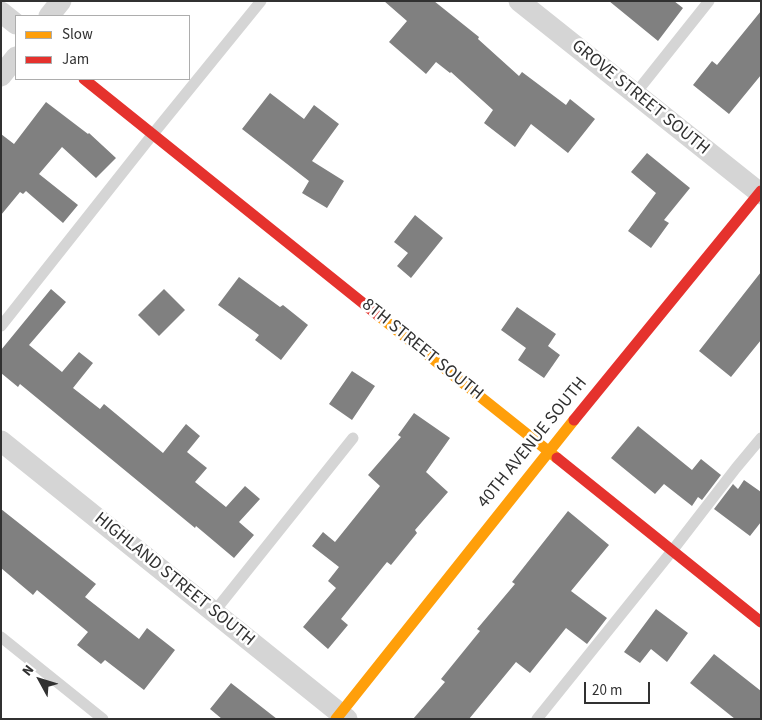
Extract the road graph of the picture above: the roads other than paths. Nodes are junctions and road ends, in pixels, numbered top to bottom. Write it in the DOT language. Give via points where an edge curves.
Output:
graph roads {
  1 [pos="61,1"];
  2 [pos="261,1"];
  3 [pos="519,1"];
  4 [pos="709,1"];
  5 [pos="1,12"];
  6 [pos="50,15"];
  7 [pos="15,23"];
  8 [pos="15,58"];
  9 [pos="1,76"];
  10 [pos="85,80"];
  11 [pos="635,94"];
  12 [pos="153,134"];
  13 [pos="760,193"];
  14 [pos="1,326"];
  15 [pos="353,438"];
  16 [pos="761,438"];
  17 [pos="1,441"];
  18 [pos="548,451"];
  19 [pos="672,551"];
  20 [pos="214,612"];
  21 [pos="761,622"];
  22 [pos="1,637"];
  23 [pos="341,717"];
  24 [pos="103,719"];
  25 [pos="537,719"];
  1 -- 6 [label="street"];
  2 -- 12 [label="lane"];
  3 -- 11 [label="street, GROVE STREET SOUTH"];
  4 -- 11 [label="lane"];
  5 -- 7 [label="street"];
  8 -- 9 [label="street"];
  10 -- 12 [label="street, 8TH STREET SOUTH"];
  11 -- 13 [label="street, GROVE STREET SOUTH"];
  12 -- 14 [label="lane"];
  12 -- 18 [label="street, 8TH STREET SOUTH"];
  13 -- 18 [label="street, 40TH AVENUE SOUTH"];
  15 -- 20 [label="lane"];
  16 -- 19 [label="lane"];
  17 -- 20 [label="street, HIGHLAND STREET SOUTH"];
  18 -- 19 [label="street, 8TH STREET SOUTH"];
  18 -- 23 [label="street, 40TH AVENUE SOUTH"];
  19 -- 21 [label="street, 8TH STREET SOUTH"];
  19 -- 25 [label="lane"];
  20 -- 23 [label="street, HIGHLAND STREET SOUTH"];
  22 -- 24 [label="lane"];
}
